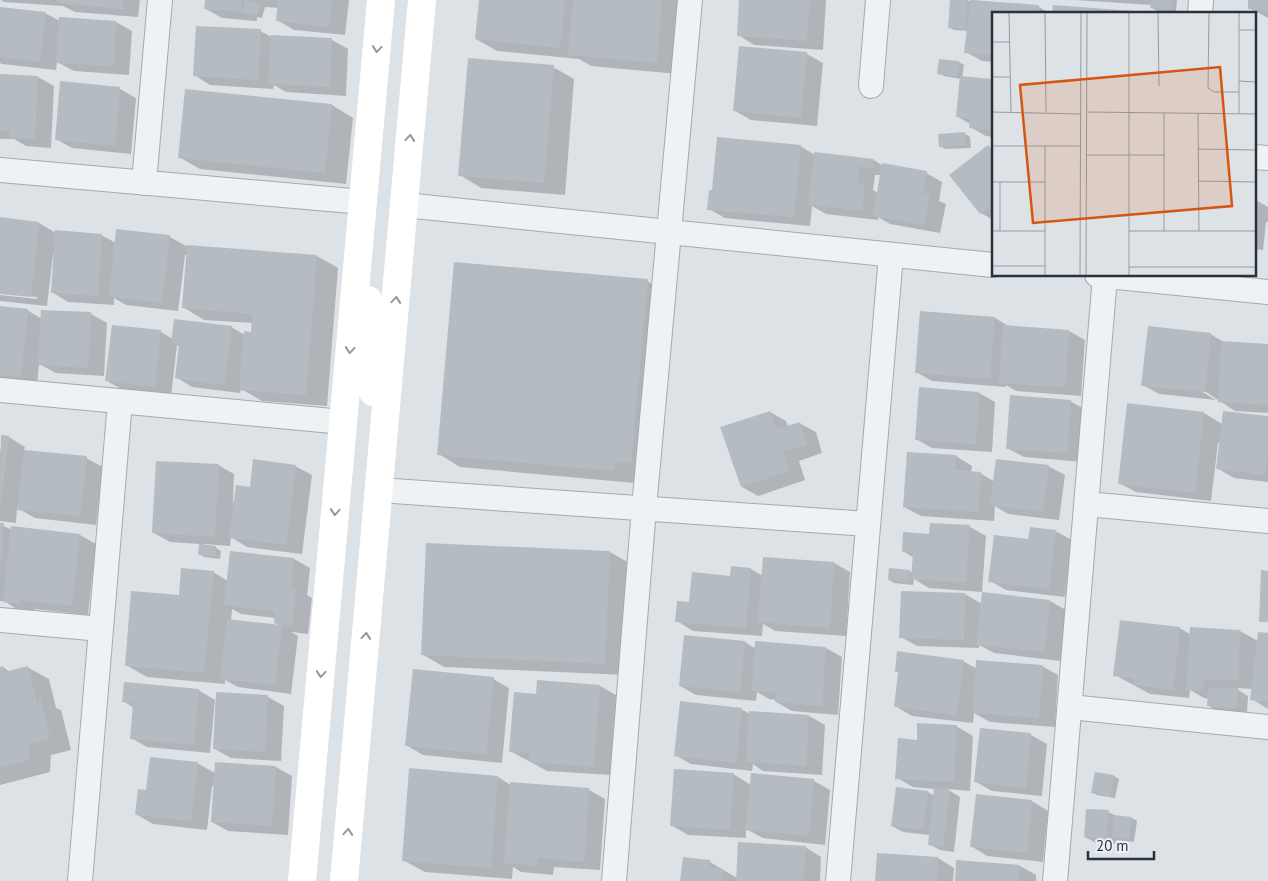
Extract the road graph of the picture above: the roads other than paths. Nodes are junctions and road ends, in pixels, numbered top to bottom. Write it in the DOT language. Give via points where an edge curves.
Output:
graph roads {
  1 [pos="160,0"];
  2 [pos="381,0"];
  3 [pos="422,0"];
  4 [pos="690,0"];
  5 [pos="878,0"];
  6 [pos="871,86"];
  7 [pos="0,170"];
  8 [pos="144,182"];
  9 [pos="363,202"];
  10 [pos="404,205"];
  11 [pos="670,232"];
  12 [pos="891,254"];
  13 [pos="992,265"];
  14 [pos="1101,276"];
  15 [pos="1111,276"];
  16 [pos="1268,292"];
  17 [pos="0,390"];
  18 [pos="120,401"];
  19 [pos="344,422"];
  20 [pos="379,490"];
  21 [pos="1087,504"];
  22 [pos="644,508"];
  23 [pos="1268,521"];
  24 [pos="868,524"];
  25 [pos="0,620"];
  26 [pos="101,629"];
  27 [pos="1070,707"];
  28 [pos="1268,727"];
  29 [pos="80,881"];
  30 [pos="302,881"];
  31 [pos="344,881"];
  32 [pos="614,881"];
  33 [pos="838,881"];
  34 [pos="1055,881"];
  1 -- 8 [label="street"];
  2 -- 9 [label="street, one-way"];
  10 -- 3 [label="street, one-way"];
  4 -- 11 [label="street"];
  5 -- 6 [label="street"];
  7 -- 8 [label="street"];
  8 -- 9 [label="street"];
  9 -- 19 [label="street, one-way"];
  9 -- 20 [label="street"];
  10 -- 11 [label="street"];
  20 -- 10 [label="street, one-way"];
  11 -- 12 [label="street"];
  11 -- 22 [label="street"];
  12 -- 13 [label="street"];
  12 -- 24 [label="street"];
  14 -- 21 [label="street"];
  15 -- 16 [label="street"];
  17 -- 18 [label="street"];
  18 -- 19 [label="street"];
  18 -- 26 [label="street"];
  19 -- 30 [label="street, one-way"];
  20 -- 22 [label="street"];
  31 -- 20 [label="street, one-way"];
  21 -- 23 [label="street"];
  21 -- 27 [label="street"];
  22 -- 24 [label="street"];
  22 -- 32 [label="street"];
  24 -- 33 [label="street"];
  25 -- 26 [label="street"];
  26 -- 29 [label="street"];
  27 -- 28 [label="street"];
  27 -- 34 [label="street"];
}
